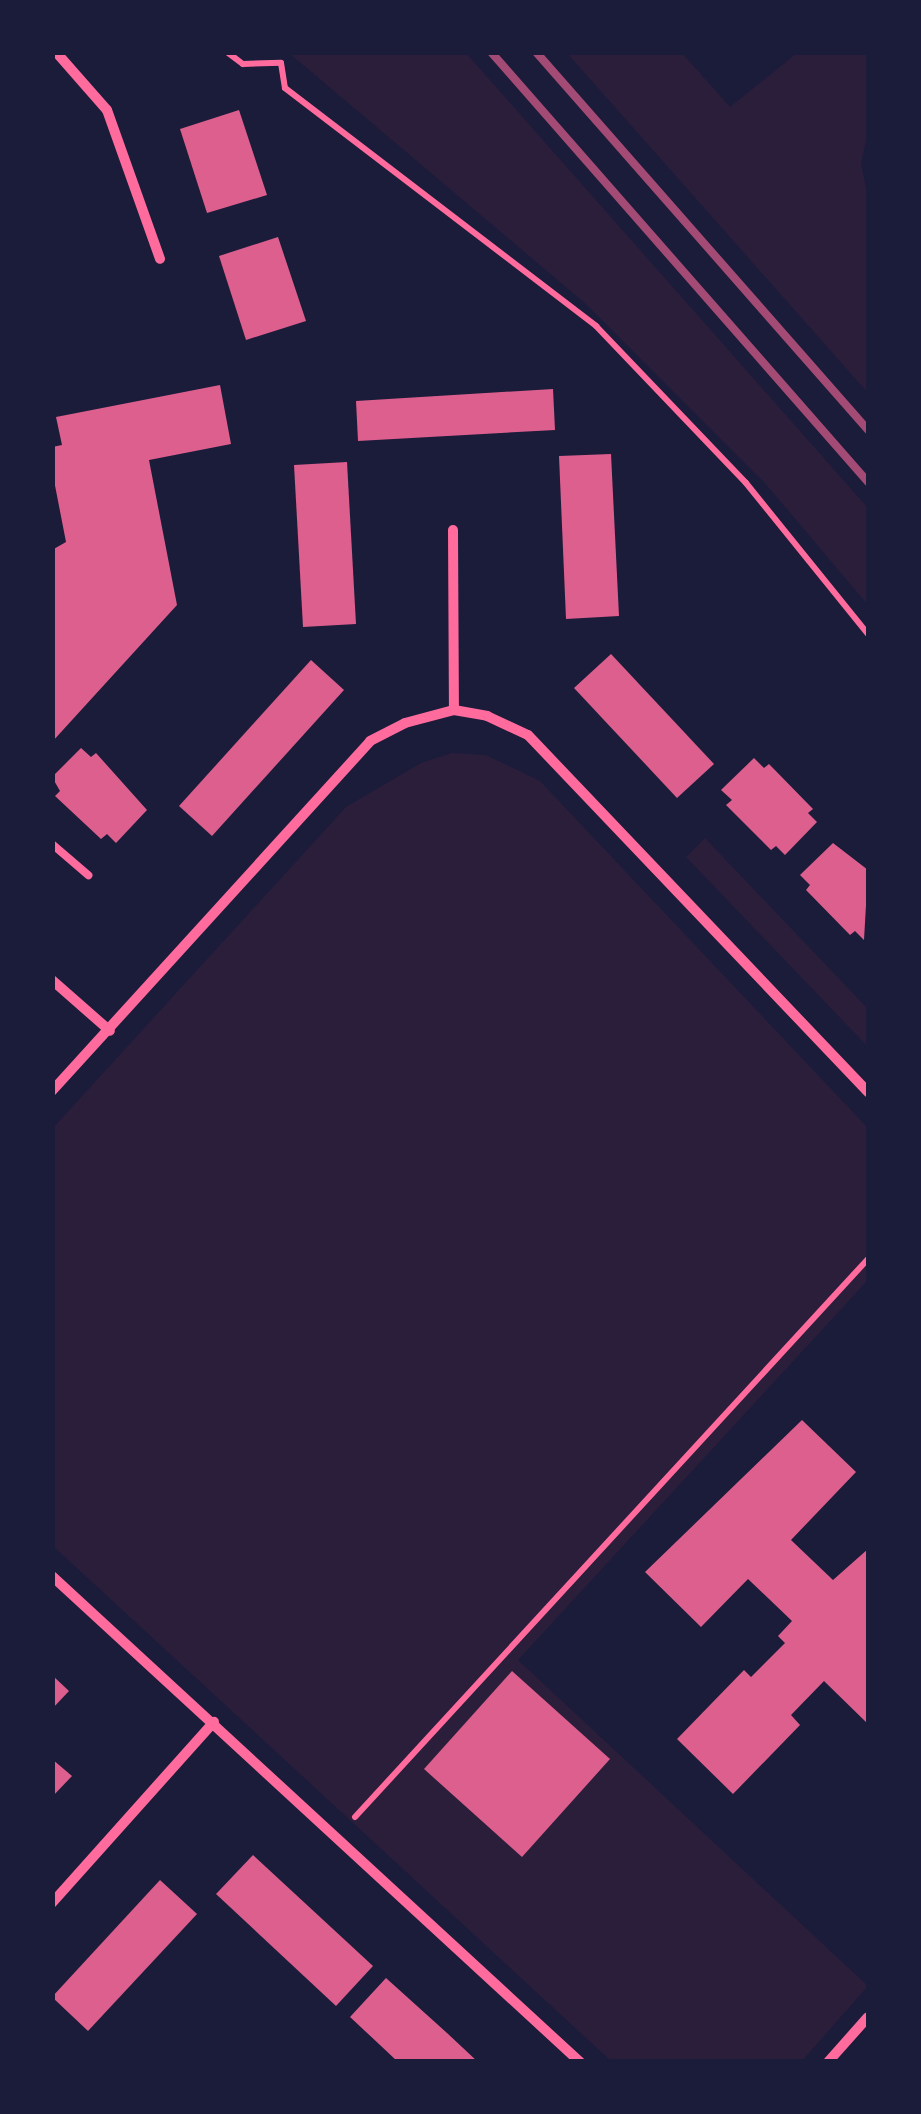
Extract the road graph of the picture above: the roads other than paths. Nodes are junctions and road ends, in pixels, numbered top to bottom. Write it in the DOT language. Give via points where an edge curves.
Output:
graph roads {
  1 [pos="56,52"];
  2 [pos="160,259"];
  3 [pos="453,530"];
  4 [pos="454,710"];
  5 [pos="52,844"];
  6 [pos="88,875"];
  7 [pos="52,980"];
  8 [pos="110,1031"];
  9 [pos="52,1091"];
  10 [pos="868,1092"];
  11 [pos="52,1576"];
  12 [pos="214,1722"];
  13 [pos="52,1902"];
  14 [pos="868,2017"];
  15 [pos="580,2062"];
  16 [pos="828,2062"];
  1 -- 2 [label="street" via="107,110"];
  3 -- 4 [label="street"];
  4 -- 8 [label="street" via="405,723 370,742"];
  4 -- 10 [label="street" via="528,735"];
  5 -- 6 [label="lane"];
  7 -- 8 [label="street"];
  8 -- 9 [label="street"];
  11 -- 12 [label="street"];
  12 -- 13 [label="street"];
  12 -- 15 [label="street"];
  14 -- 16 [label="street"];
}
